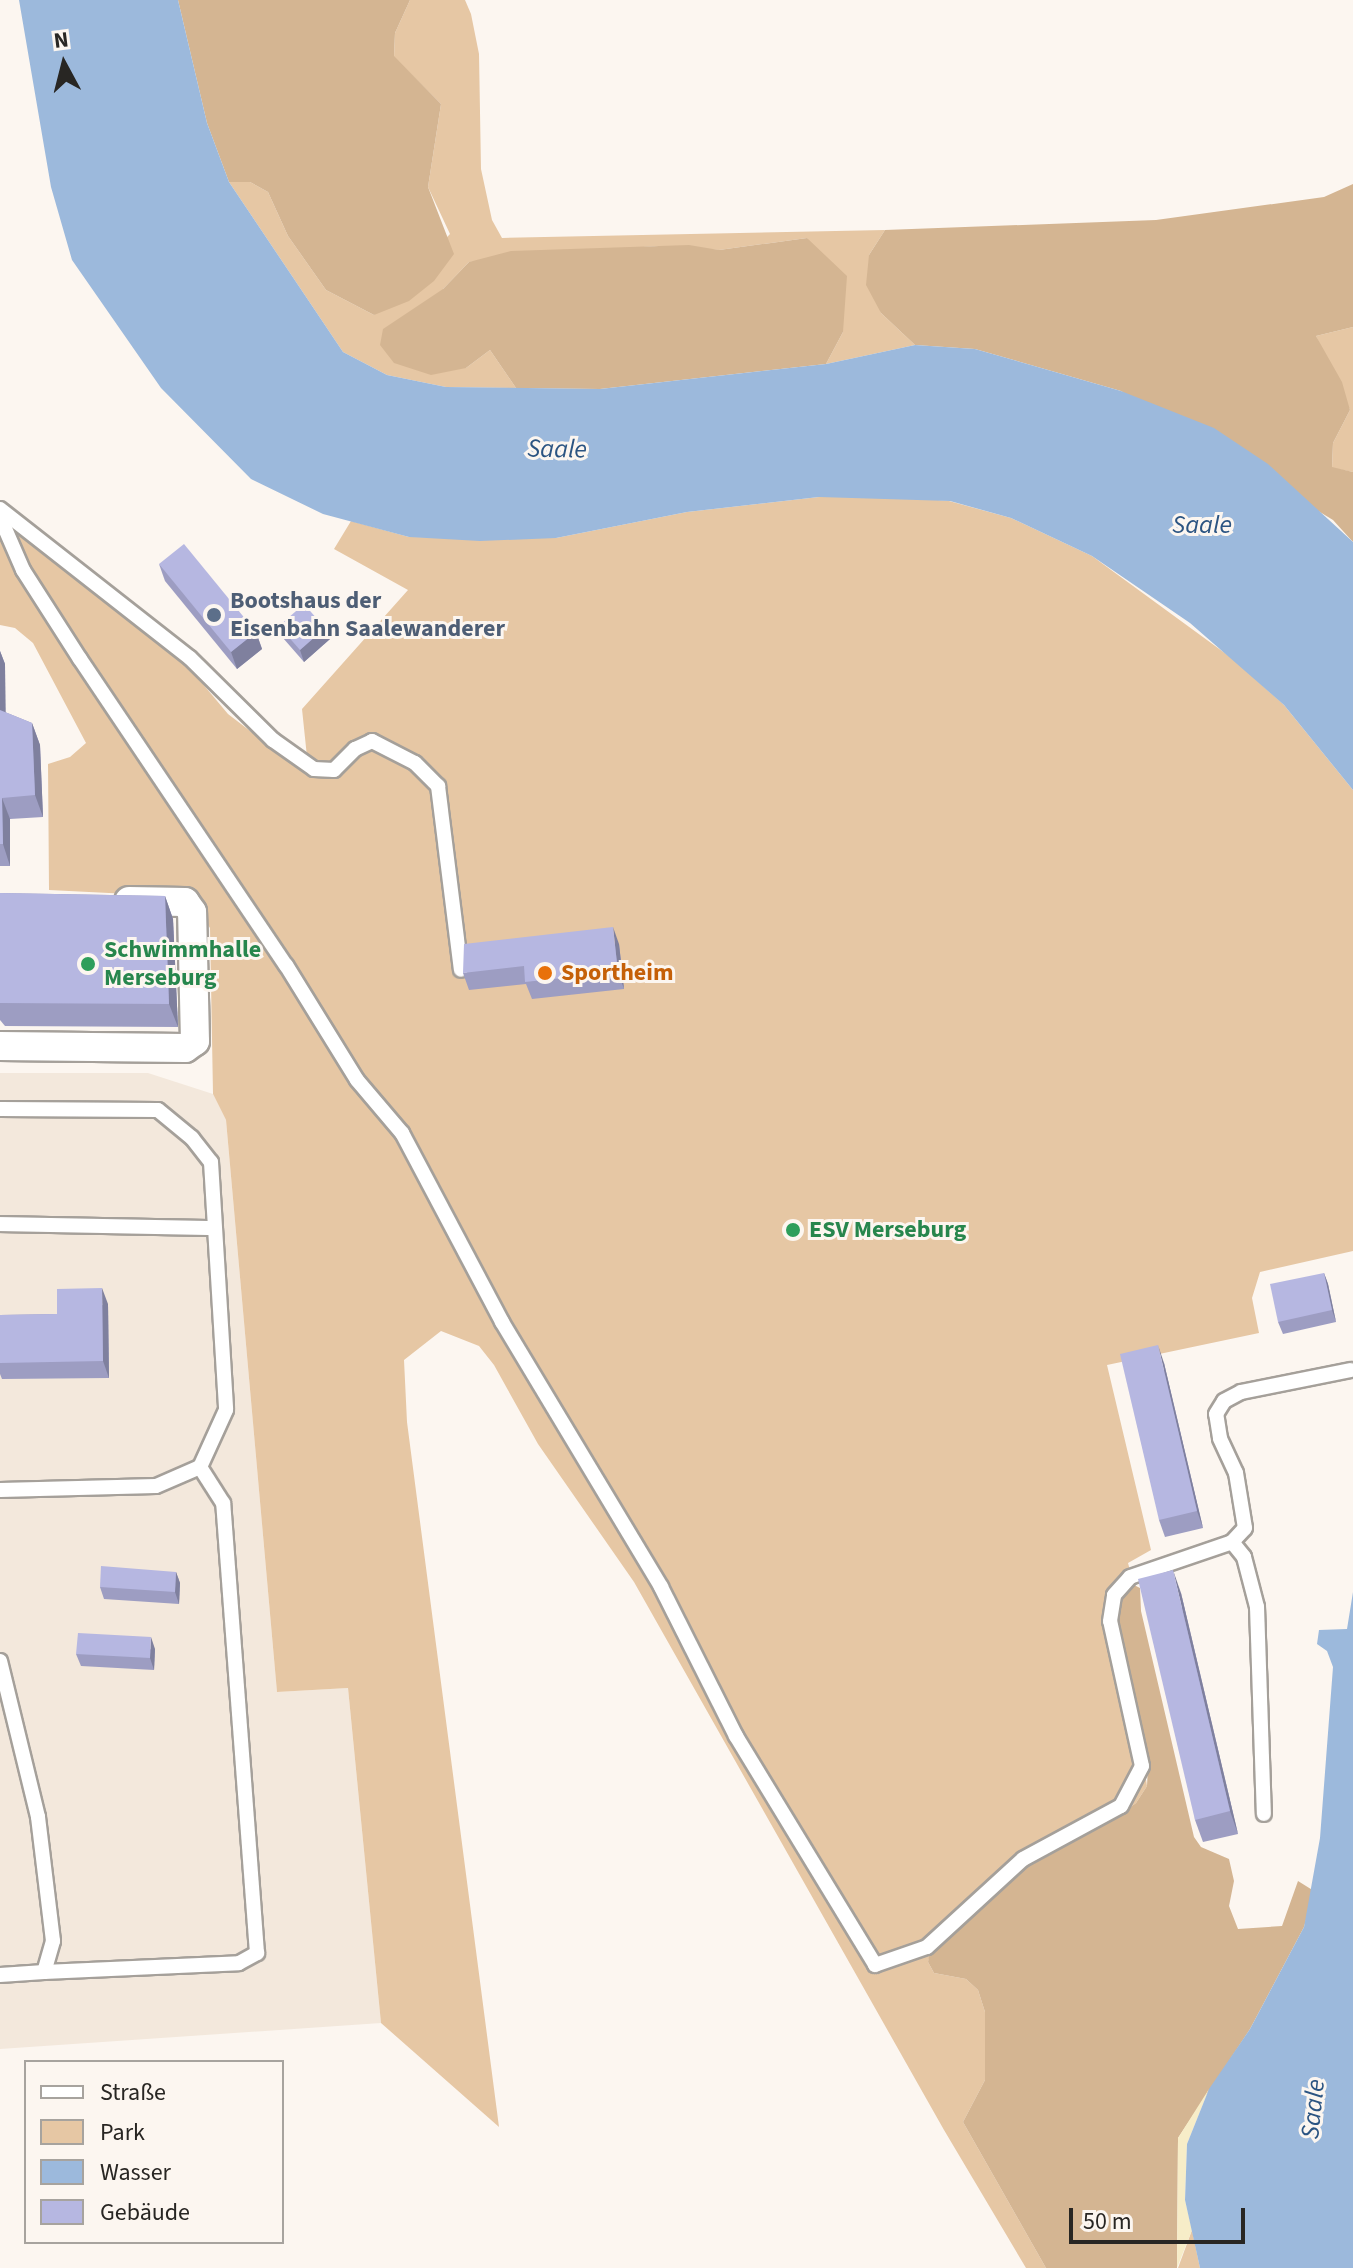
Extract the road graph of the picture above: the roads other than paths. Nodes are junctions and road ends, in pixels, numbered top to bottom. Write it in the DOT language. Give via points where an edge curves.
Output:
graph roads {
  1 [pos="0,509"];
  2 [pos="0,517"];
  3 [pos="108,900"];
  4 [pos="461,970"];
  5 [pos="0,1046"];
  6 [pos="0,1109"];
  7 [pos="0,1224"];
  8 [pos="214,1228"];
  9 [pos="1351,1370"];
  10 [pos="200,1467"];
  11 [pos="0,1490"];
  12 [pos="1232,1542"];
  13 [pos="0,1661"];
  14 [pos="1264,1814"];
  15 [pos="44,1972"];
  16 [pos="0,1975"];
  1 -- 4 [label="lane" via="190,658 273,740 314,769 334,770 372,741 415,763 438,786"];
  2 -- 12 [label="lane" via="23,570 80,659 357,1080 402,1133 502,1322 661,1587 736,1736 875,1965 927,1947 1023,1859 1121,1806 1142,1766 1110,1621 1114,1595 1130,1577 1160,1563"];
  3 -- 5 [label="street" via="185,902 192,912 195,1041 185,1048"];
  6 -- 8 [label="lane" via="158,1110 211,1162"];
  7 -- 8 [label="lane"];
  8 -- 10 [label="lane" via="226,1410"];
  9 -- 12 [label="lane" via="1241,1392 1224,1401 1216,1414 1220,1438 1245,1506 1245,1528"];
  10 -- 11 [label="lane" via="156,1486"];
  10 -- 15 [label="lane" via="223,1503 257,1953 239,1963"];
  12 -- 14 [label="lane" via="1244,1557 1257,1607"];
  13 -- 15 [label="lane" via="38,1817 53,1941"];
  15 -- 16 [label="lane"];
}
